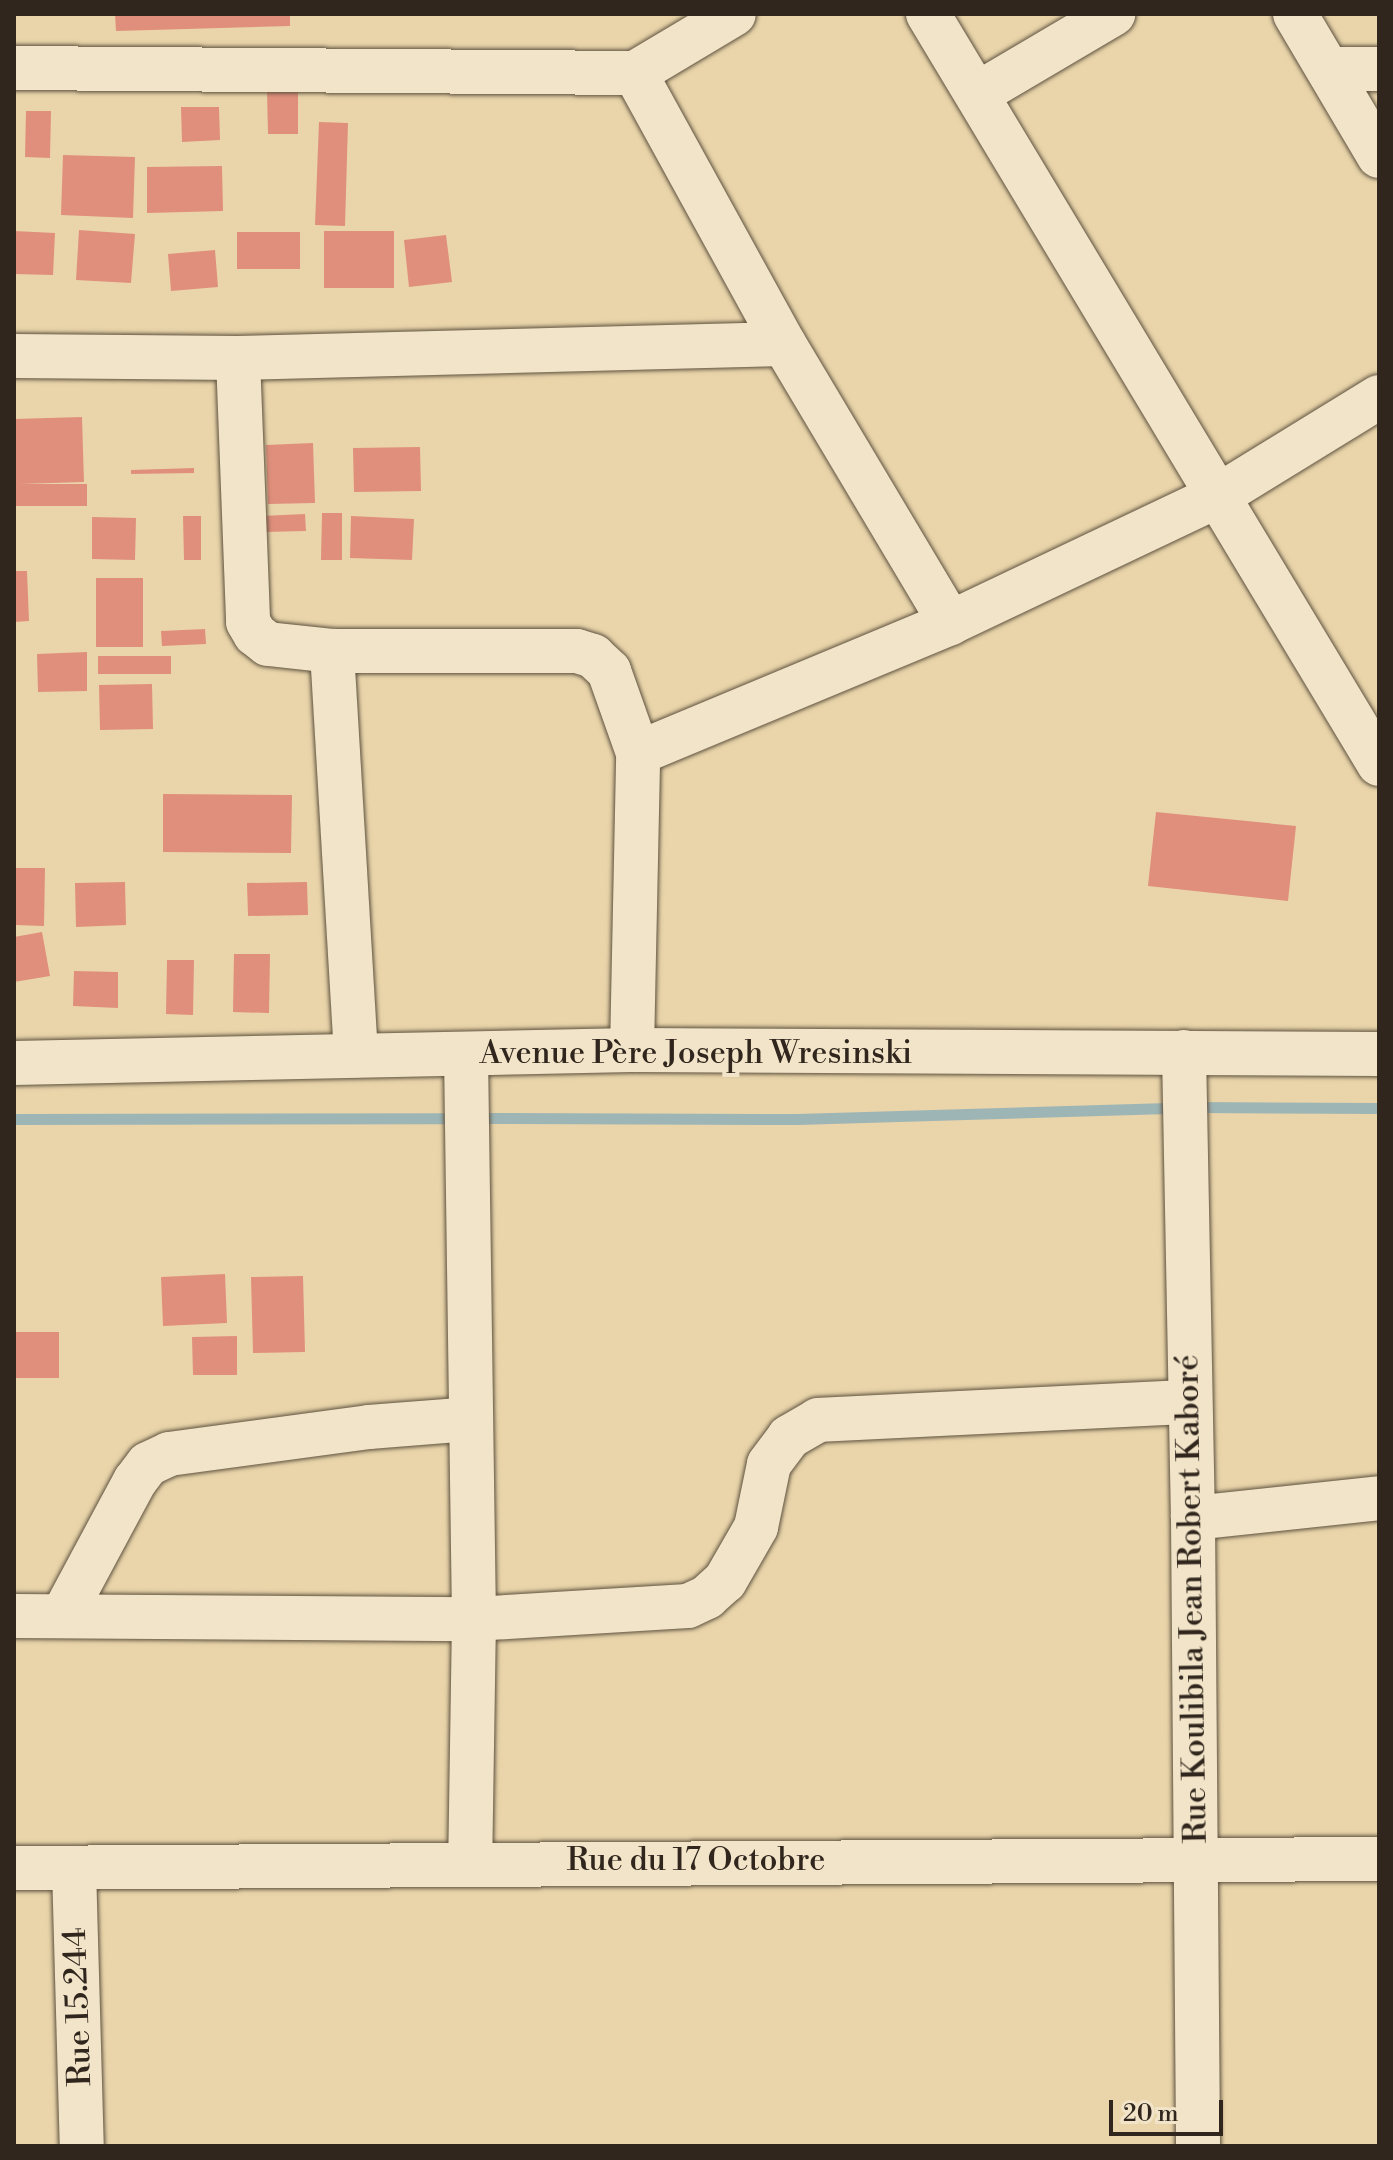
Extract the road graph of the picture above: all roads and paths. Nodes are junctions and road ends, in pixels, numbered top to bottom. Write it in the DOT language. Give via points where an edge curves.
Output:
graph roads {
  1 [pos="734,14"];
  2 [pos="928,14"];
  3 [pos="1113,14"];
  4 [pos="1295,14"];
  5 [pos="14,68"];
  6 [pos="1329,69"];
  7 [pos="1379,69"];
  8 [pos="635,73"];
  9 [pos="979,93"];
  10 [pos="1379,156"];
  11 [pos="784,344"];
  12 [pos="14,356"];
  13 [pos="238,358"];
  14 [pos="1379,397"];
  15 [pos="1218,496"];
  16 [pos="950,623"];
  17 [pos="332,651"];
  18 [pos="638,753"];
  19 [pos="1379,764"];
  20 [pos="632,1050"];
  21 [pos="466,1054"];
  22 [pos="1379,1054"];
  23 [pos="356,1055"];
  24 [pos="14,1063"];
  25 [pos="1184,1089"];
  26 [pos="1189,1402"];
  27 [pos="470,1419"];
  28 [pos="1379,1498"];
  29 [pos="1193,1518"];
  30 [pos="63,1615"];
  31 [pos="14,1616"];
  32 [pos="474,1619"];
  33 [pos="1195,1857"];
  34 [pos="1379,1859"];
  35 [pos="470,1862"];
  36 [pos="14,1868"];
  37 [pos="74,1868"];
  38 [pos="82,2146"];
  39 [pos="1198,2146"];
  1 -- 8 [label="street"];
  2 -- 9 [label="street"];
  3 -- 9 [label="street"];
  4 -- 6 [label="street"];
  5 -- 8 [label="street"];
  6 -- 7 [label="street"];
  6 -- 10 [label="street"];
  8 -- 11 [label="street"];
  9 -- 15 [label="street"];
  11 -- 13 [label="street"];
  11 -- 16 [label="street"];
  12 -- 13 [label="street"];
  13 -- 17 [label="street" via="248,622 268,644"];
  14 -- 15 [label="street"];
  15 -- 16 [label="street"];
  15 -- 19 [label="street"];
  16 -- 18 [label="street"];
  17 -- 18 [label="street" via="577,651 593,656 609,671"];
  17 -- 23 [label="street"];
  18 -- 20 [label="street"];
  20 -- 21 [label="street, Avenue Père Joseph Wresinski"];
  20 -- 25 [label="street, Avenue Père Joseph Wresinski"];
  21 -- 23 [label="street, Avenue Père Joseph Wresinski"];
  21 -- 27 [label="street"];
  22 -- 25 [label="street, Avenue Père Joseph Wresinski"];
  23 -- 24 [label="street, Avenue Père Joseph Wresinski"];
  25 -- 26 [label="street, Rue Koulibila Jean Robert Kaboré"];
  26 -- 29 [label="street, Rue Koulibila Jean Robert Kaboré"];
  26 -- 32 [label="street" via="818,1420 789,1437 769,1464 756,1527 725,1581 707,1597 688,1606"];
  27 -- 30 [label="street" via="169,1454 148,1464"];
  27 -- 32 [label="street"];
  28 -- 29 [label="street"];
  29 -- 33 [label="street, Rue Koulibila Jean Robert Kaboré"];
  30 -- 31 [label="street"];
  30 -- 32 [label="street"];
  32 -- 35 [label="street"];
  33 -- 34 [label="street, Rue du 17 Octobre"];
  33 -- 35 [label="street, Rue du 17 Octobre"];
  33 -- 39 [label="street, Rue Koulibila Jean Robert Kaboré"];
  35 -- 37 [label="street, Rue du 17 Octobre"];
  36 -- 37 [label="street, Rue du 17 Octobre"];
  37 -- 38 [label="street, Rue 15.244"];
}
